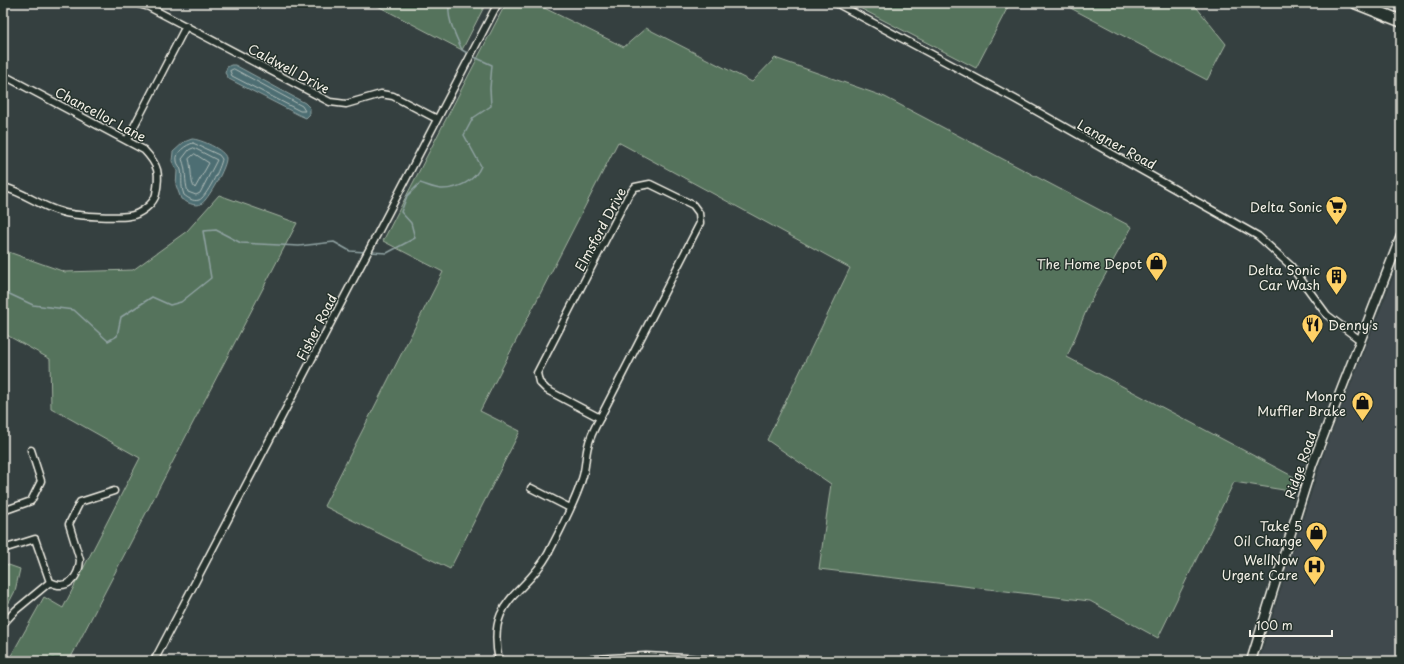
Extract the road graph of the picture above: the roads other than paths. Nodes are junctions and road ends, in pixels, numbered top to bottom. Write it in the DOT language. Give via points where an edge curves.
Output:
graph roads {
  1 [pos="135,3"];
  2 [pos="498,3"];
  3 [pos="836,3"];
  4 [pos="1356,3"];
  5 [pos="1401,21"];
  6 [pos="186,26"];
  7 [pos="3,75"];
  8 [pos="437,119"];
  9 [pos="127,140"];
  10 [pos="3,187"];
  11 [pos="1401,236"];
  12 [pos="1360,340"];
  13 [pos="600,418"];
  14 [pos="31,450"];
  15 [pos="531,488"];
  16 [pos="114,490"];
  17 [pos="570,508"];
  18 [pos="3,510"];
  19 [pos="3,549"];
  20 [pos="50,582"];
  21 [pos="3,624"];
  22 [pos="154,661"];
  23 [pos="499,661"];
  24 [pos="577,661"];
  25 [pos="725,661"];
  26 [pos="1251,661"];
  1 -- 6 [label="street, Caldwell Drive" via="149,7"];
  2 -- 8 [label="street, Fisher Road"];
  3 -- 12 [label="street, Langner Road" via="1015,99 1258,236 1291,266 1327,315"];
  4 -- 5 [label="highway"];
  6 -- 8 [label="street, Caldwell Drive" via="330,102 346,104 381,94 393,96"];
  6 -- 9 [label="street"];
  7 -- 9 [label="street, Chancellor Lane"];
  8 -- 22 [label="street, Fisher Road"];
  9 -- 10 [label="street, Chancellor Lane" via="144,150 156,163 159,179 155,197 144,210 130,216 63,213"];
  11 -- 12 [label="street, Ridge Road"];
  12 -- 26 [label="street, Ridge Road" via="1310,472"];
  13 -- 13 [label="street, Elmsford Drive" via="700,223 699,213 693,205 650,184 635,187 628,196 538,373 539,382 546,390"];
  13 -- 17 [label="street, Elmsford Drive" via="589,440 583,478"];
  14 -- 18 [label="street" via="41,481 31,501"];
  15 -- 17 [label="street"];
  16 -- 20 [label="street" via="80,502 69,524 80,566 68,584 60,586"];
  17 -- 23 [label="street, Elmsford Drive" via="541,565 511,596 502,611 496,638"];
  19 -- 20 [label="street" via="35,539"];
  20 -- 21 [label="street"];
  24 -- 25 [label="street" via="646,657"];
}
